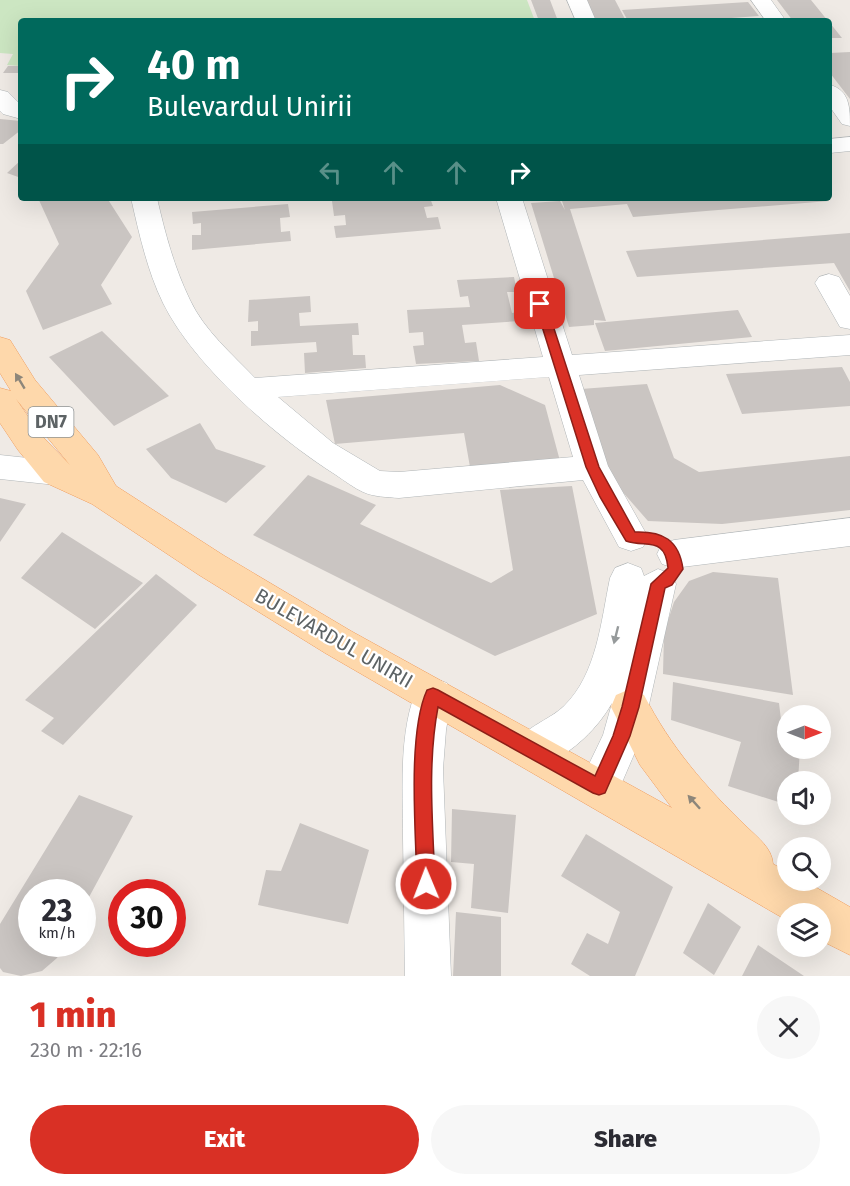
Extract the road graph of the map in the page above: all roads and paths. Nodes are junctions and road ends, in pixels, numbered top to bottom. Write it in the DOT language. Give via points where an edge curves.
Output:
graph roads {
  1 [pos="577,0"];
  2 [pos="761,0"];
  3 [pos="585,18"];
  4 [pos="774,18"];
  5 [pos="832,95"];
  6 [pos="0,97"];
  7 [pos="18,111"];
  8 [pos="850,119"];
  9 [pos="850,144"];
  10 [pos="832,146"];
  11 [pos="145,201"];
  12 [pos="509,201"];
  13 [pos="828,283"];
  14 [pos="850,320"];
  15 [pos="850,345"];
  16 [pos="0,347"];
  17 [pos="560,368"];
  18 [pos="248,389"];
  19 [pos="0,399"];
  20 [pos="0,467"];
  21 [pos="592,467"];
  22 [pos="56,473"];
  23 [pos="104,495"];
  24 [pos="850,532"];
  25 [pos="631,537"];
  26 [pos="653,572"];
  27 [pos="433,695"];
  28 [pos="630,707"];
  29 [pos="534,751"];
  30 [pos="599,787"];
  31 [pos="777,887"];
  32 [pos="777,888"];
  33 [pos="782,891"];
  34 [pos="802,903"];
  35 [pos="831,921"];
  36 [pos="850,932"];
  37 [pos="428,976"];
  1 -- 3 [label="street"];
  2 -- 4 [label="street"];
  5 -- 8 [label="street"];
  6 -- 7 [label="street"];
  9 -- 10 [label="street"];
  11 -- 18 [label="street" via="157,252 177,303 206,345"];
  12 -- 17 [label="street"];
  13 -- 14 [label="street"];
  15 -- 17 [label="street"];
  23 -- 16 [label="main road, DN7, one-way" via="87,464 24,388"];
  17 -- 18 [label="street"];
  17 -- 21 [label="street"];
  18 -- 21 [label="street" via="322,451 374,483 386,486"];
  19 -- 22 [label="main road, DN7" via="28,442"];
  20 -- 22 [label="street"];
  21 -- 25 [label="street"];
  22 -- 23 [label="main road, DN7"];
  23 -- 27 [label="main road, BULEVARDUL UNIRII / DN7" via="211,565"];
  24 -- 26 [label="street"];
  25 -- 26 [label="street" via="651,537 668,546"];
  25 -- 26 [label="street" via="618,547 616,563"];
  26 -- 28 [label="street"];
  26 -- 29 [label="street, one-way" via="615,639 596,696 580,718"];
  27 -- 29 [label="main road, BULEVARDUL UNIRII / DN7"];
  27 -- 37 [label="street" via="423,769"];
  28 -- 30 [label="street" via="622,736"];
  31 -- 28 [label="main road, one-way" via="709,820 654,755"];
  29 -- 30 [label="main road, BULEVARDUL UNIRII / DN7"];
  30 -- 32 [label="main road, BULEVARDUL UNIRII / DN7"];
  33 -- 34 [label="main road, BULEVARDUL UNIRII / DN7"];
  35 -- 36 [label="main road, BULEVARDUL UNIRII / DN7"];
}
